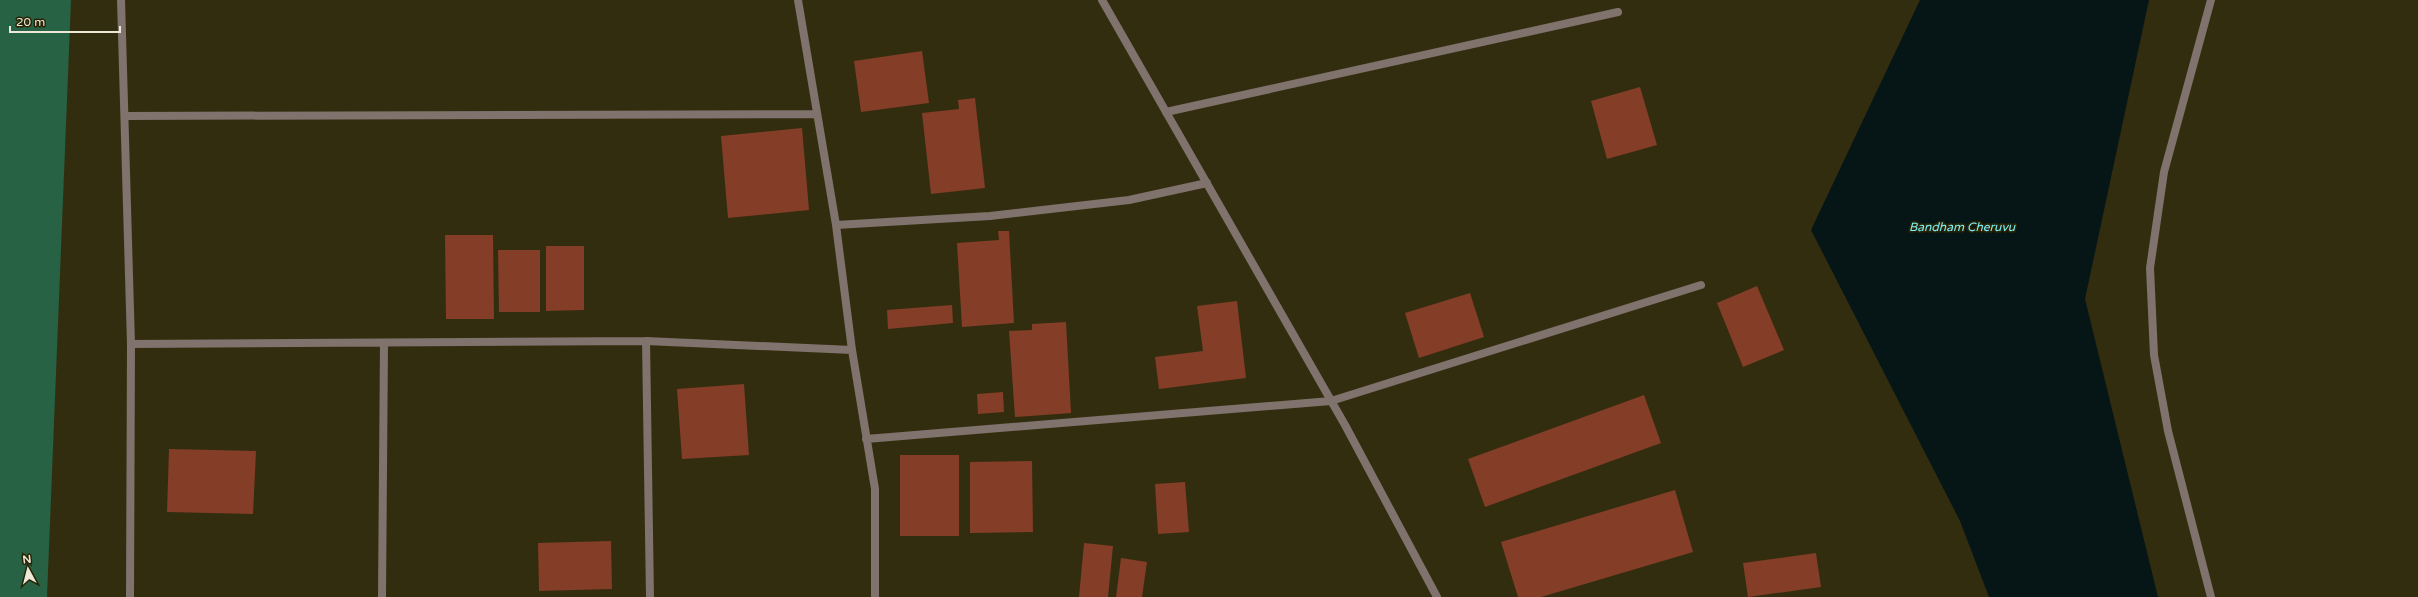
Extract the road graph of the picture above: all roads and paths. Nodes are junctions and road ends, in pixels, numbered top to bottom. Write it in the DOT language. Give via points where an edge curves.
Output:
graph roads {
  1 [pos="121,0"];
  2 [pos="798,0"];
  3 [pos="1102,0"];
  4 [pos="2211,0"];
  5 [pos="1618,12"];
  6 [pos="1166,112"];
  7 [pos="818,114"];
  8 [pos="126,116"];
  9 [pos="1207,183"];
  10 [pos="836,225"];
  11 [pos="1701,285"];
  12 [pos="646,341"];
  13 [pos="384,343"];
  14 [pos="131,344"];
  15 [pos="852,350"];
  16 [pos="1331,401"];
  17 [pos="866,439"];
  18 [pos="130,597"];
  19 [pos="382,597"];
  20 [pos="650,597"];
  21 [pos="875,597"];
  22 [pos="1437,597"];
  23 [pos="2211,597"];
  1 -- 8 [label="street"];
  2 -- 7 [label="street"];
  3 -- 6 [label="street"];
  4 -- 23 [label="street" via="2164,172 2150,268 2154,355 2164,408"];
  5 -- 6 [label="street"];
  6 -- 9 [label="street"];
  7 -- 8 [label="street"];
  7 -- 10 [label="street"];
  8 -- 14 [label="street"];
  9 -- 10 [label="street" via="1121,201 990,216"];
  9 -- 16 [label="street"];
  10 -- 15 [label="street"];
  11 -- 16 [label="street"];
  12 -- 13 [label="street"];
  12 -- 15 [label="street"];
  12 -- 20 [label="street"];
  13 -- 14 [label="street"];
  13 -- 19 [label="street"];
  14 -- 18 [label="street"];
  15 -- 17 [label="street"];
  16 -- 17 [label="street"];
  16 -- 22 [label="street"];
  17 -- 21 [label="street" via="875,489"];
}
